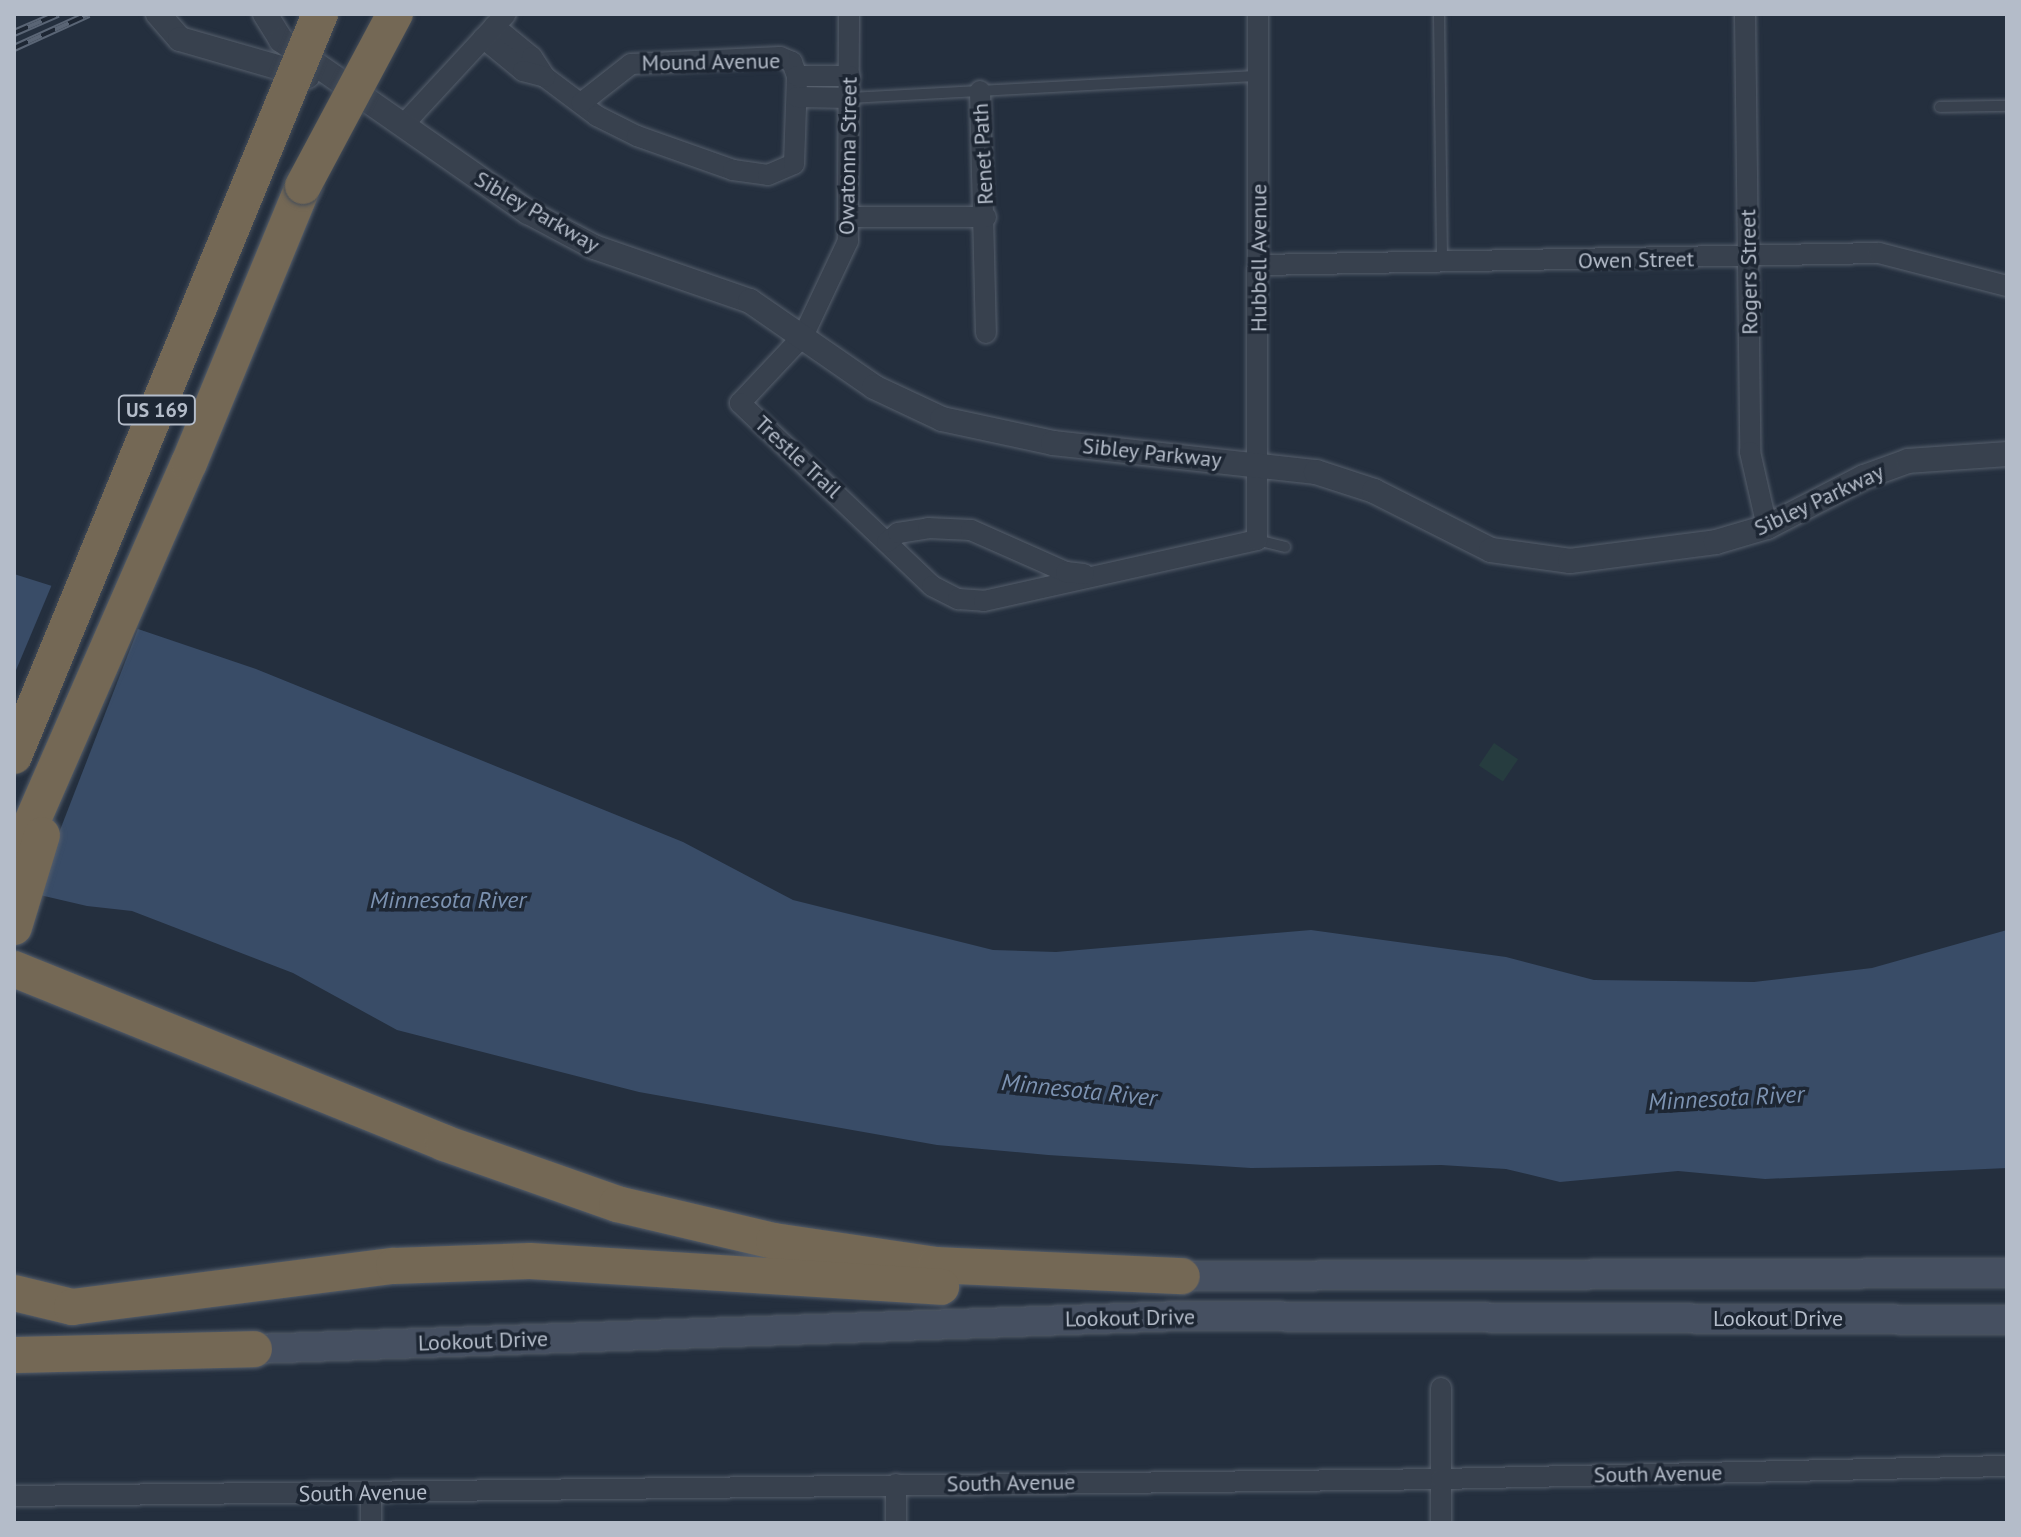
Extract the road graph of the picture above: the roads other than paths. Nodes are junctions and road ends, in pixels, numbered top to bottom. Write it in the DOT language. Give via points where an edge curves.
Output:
graph roads {
  1 [pos="158,14"];
  2 [pos="265,14"];
  3 [pos="314,14"];
  4 [pos="320,14"];
  5 [pos="369,14"];
  6 [pos="395,14"];
  7 [pos="849,14"];
  8 [pos="1258,14"];
  9 [pos="1439,14"];
  10 [pos="1745,14"];
  11 [pos="494,26"];
  12 [pos="299,64"];
  13 [pos="797,76"];
  14 [pos="850,76"];
  15 [pos="1259,76"];
  16 [pos="353,90"];
  17 [pos="980,91"];
  18 [pos="797,97"];
  19 [pos="850,98"];
  20 [pos="581,103"];
  21 [pos="2007,106"];
  22 [pos="1940,107"];
  23 [pos="404,124"];
  24 [pos="303,186"];
  25 [pos="851,217"];
  26 [pos="986,217"];
  27 [pos="1749,258"];
  28 [pos="1442,262"];
  29 [pos="1260,265"];
  30 [pos="2007,286"];
  31 [pos="986,333"];
  32 [pos="803,336"];
  33 [pos="2007,454"];
  34 [pos="1257,463"];
  35 [pos="1767,527"];
  36 [pos="1257,540"];
  37 [pos="887,542"];
  38 [pos="1285,547"];
  39 [pos="1096,575"];
  40 [pos="14,756"];
  41 [pos="54,778"];
  42 [pos="14,863"];
  43 [pos="14,927"];
  44 [pos="14,969"];
  45 [pos="2007,1273"];
  46 [pos="1182,1276"];
  47 [pos="14,1293"];
  48 [pos="2007,1323"];
  49 [pos="14,1346"];
  50 [pos="254,1349"];
  51 [pos="14,1355"];
  52 [pos="1441,1388"];
  53 [pos="2007,1466"];
  54 [pos="1441,1479"];
  55 [pos="896,1484"];
  56 [pos="371,1493"];
  57 [pos="14,1496"];
  58 [pos="371,1523"];
  59 [pos="896,1523"];
  60 [pos="1441,1523"];
  1 -- 16 [label="street, Sibley Parkway" via="180,39"];
  2 -- 16 [label="street, Sibley Parkway" via="281,40"];
  3 -- 12 [label="highway, bridge"];
  4 -- 12 [label="highway, US 169, bridge"];
  5 -- 24 [label="highway, US 169, bridge"];
  6 -- 24 [label="highway, bridge"];
  7 -- 14 [label="street, Owatonna Street"];
  8 -- 15 [label="street, Hubbell Avenue"];
  9 -- 28 [label="lane"];
  10 -- 27 [label="street, Rogers Street"];
  11 -- 20 [label="street, Mound Avenue" via="532,57 545,77"];
  11 -- 23 [label="street, Mound Avenue"];
  12 -- 40 [label="highway, US 169, bridge"];
  13 -- 14 [label="street, Mound Avenue"];
  13 -- 18 [label="street, Mound Avenue"];
  13 -- 20 [label="street, Mound Avenue" via="792,62 780,57 654,59 631,64"];
  14 -- 19 [label="street, Owatonna Street"];
  15 -- 17 [label="lane"];
  15 -- 29 [label="street, Hubbell Avenue"];
  16 -- 23 [label="street, Sibley Parkway"];
  17 -- 19 [label="lane"];
  17 -- 26 [label="street, Renet Path"];
  18 -- 19 [label="street, Mound Avenue"];
  18 -- 20 [label="street, Mound Avenue" via="794,164 768,175 733,170 637,136"];
  19 -- 25 [label="street, Owatonna Street"];
  21 -- 22 [label="lane"];
  23 -- 32 [label="street, Sibley Parkway" via="495,192 556,228 629,261 725,289"];
  24 -- 41 [label="highway, US 169"];
  25 -- 26 [label="street, Renet Path"];
  25 -- 32 [label="street, Owatonna Street" via="842,261"];
  26 -- 31 [label="street, Renet Path"];
  27 -- 28 [label="street, Owen Street"];
  27 -- 30 [label="street, Owen Street" via="1879,253"];
  27 -- 35 [label="street, Rogers Street" via="1750,452"];
  28 -- 29 [label="street, Owen Street"];
  29 -- 34 [label="street, Hubbell Avenue"];
  32 -- 34 [label="street, Sibley Parkway" via="874,387 942,419 1053,443"];
  32 -- 37 [label="street, Trestle Trail" via="740,403"];
  33 -- 35 [label="street, Sibley Parkway" via="1908,461 1864,477"];
  34 -- 35 [label="street, Sibley Parkway" via="1348,480 1491,550 1542,560 1716,542"];
  34 -- 36 [label="street, Hubbell Avenue"];
  36 -- 38 [label="lane"];
  36 -- 39 [label="street, Trestle Trail"];
  37 -- 39 [label="street, Trestle Trail" via="898,533 928,528 971,530 1066,572"];
  37 -- 39 [label="street, Trestle Trail" via="932,586 958,599 984,601"];
  41 -- 42 [label="highway, US 169"];
  41 -- 43 [label="highway" via="36,866"];
  44 -- 46 [label="highway" via="444,1143 656,1214 774,1241 936,1265"];
  45 -- 46 [label="main road, Lookout Drive"];
  46 -- 47 [label="highway" via="1025,1290 530,1261 394,1266 72,1307"];
  48 -- 50 [label="main road, Lookout Drive" via="1180,1316"];
  49 -- 50 [label="highway"];
  50 -- 51 [label="highway"];
  52 -- 54 [label="street"];
  53 -- 54 [label="street, South Avenue"];
  54 -- 55 [label="street, South Avenue"];
  54 -- 60 [label="street"];
  55 -- 56 [label="street, South Avenue"];
  55 -- 59 [label="street"];
  56 -- 57 [label="street, South Avenue"];
  56 -- 58 [label="street"];
}
